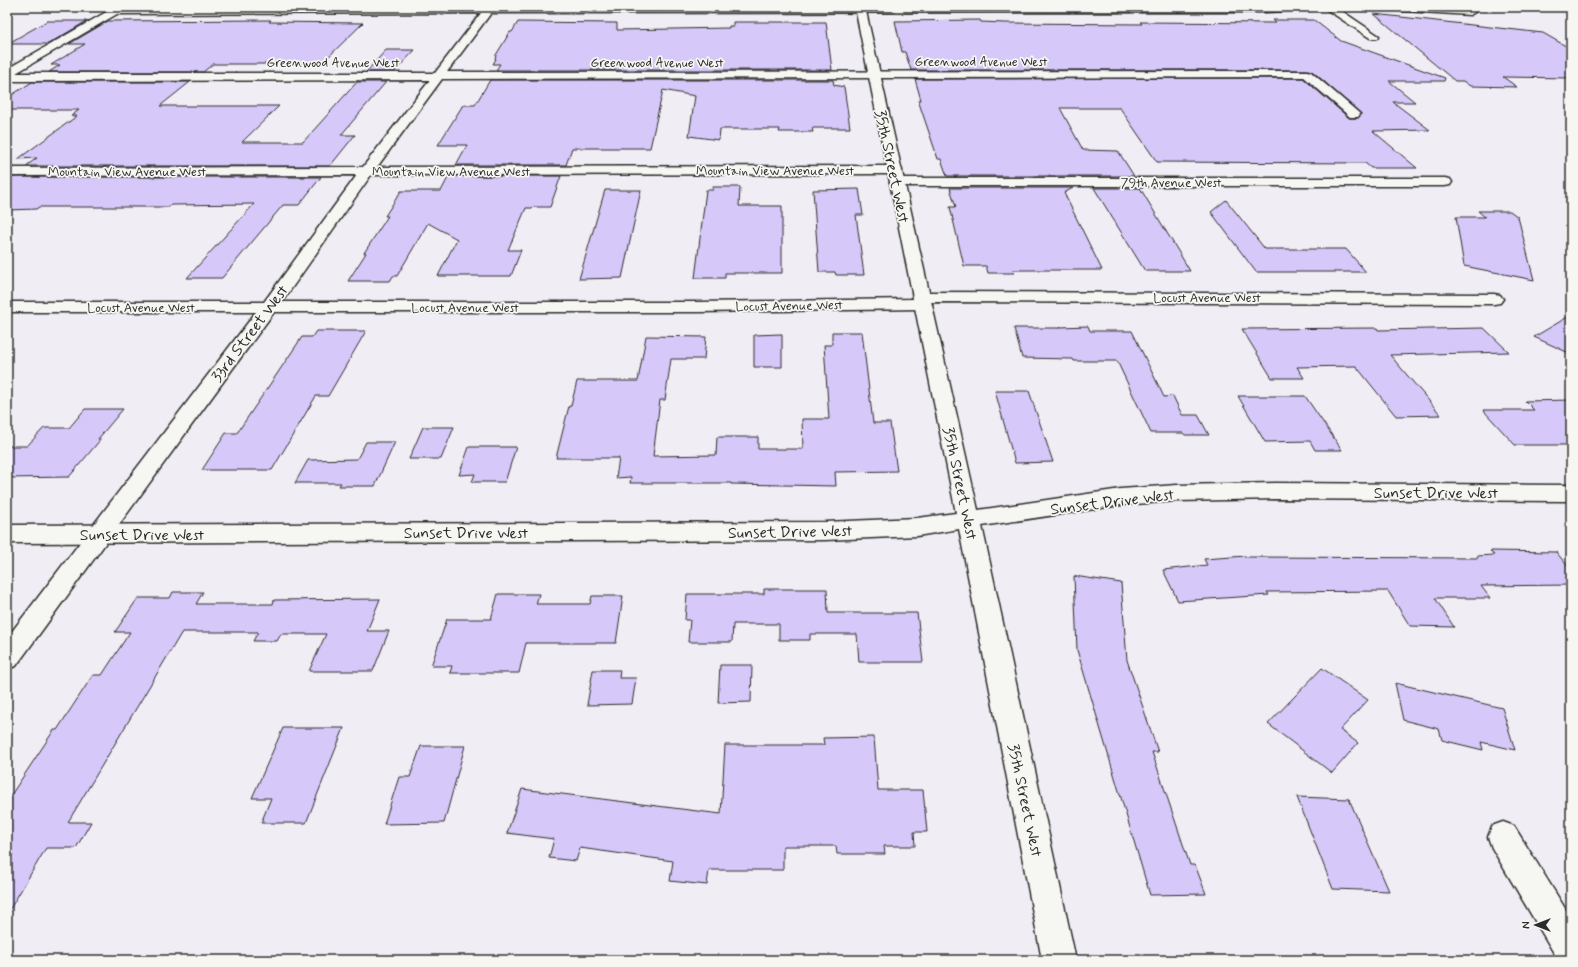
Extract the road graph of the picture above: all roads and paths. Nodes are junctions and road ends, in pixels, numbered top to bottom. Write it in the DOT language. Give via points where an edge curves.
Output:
graph roads {
  1 [pos="1324,7"];
  2 [pos="1329,7"];
  3 [pos="1388,7"];
  4 [pos="860,8"];
  5 [pos="1088,8"];
  6 [pos="118,9"];
  7 [pos="490,9"];
  8 [pos="1470,12"];
  9 [pos="1374,36"];
  10 [pos="7,75"];
  11 [pos="441,75"];
  12 [pos="874,76"];
  13 [pos="1354,114"];
  14 [pos="367,171"];
  15 [pos="7,172"];
  16 [pos="896,176"];
  17 [pos="1445,182"];
  18 [pos="1494,299"];
  19 [pos="922,300"];
  20 [pos="7,307"];
  21 [pos="269,307"];
  22 [pos="1571,493"];
  23 [pos="969,520"];
  24 [pos="7,534"];
  25 [pos="99,534"];
  26 [pos="7,658"];
  27 [pos="1503,837"];
  28 [pos="1571,949"];
  29 [pos="1059,960"];
  1 -- 5 [label="street"];
  2 -- 9 [label="street"];
  3 -- 8 [label="street"];
  4 -- 5 [label="street"];
  4 -- 7 [label="street"];
  4 -- 12 [label="street, 35th Street West"];
  6 -- 7 [label="street"];
  6 -- 10 [label="street"];
  7 -- 11 [label="street, 33rd Street West"];
  10 -- 11 [label="street, Greenwood Avenue West"];
  11 -- 12 [label="street, Greenwood Avenue West"];
  11 -- 14 [label="street, 33rd Street West"];
  12 -- 13 [label="street, Greenwood Avenue West" via="1307,74"];
  12 -- 16 [label="street, 35th Street West"];
  14 -- 15 [label="street, Mountain View Avenue West"];
  14 -- 16 [label="street, Mountain View Avenue West"];
  14 -- 21 [label="street, 33rd Street West"];
  16 -- 17 [label="street, 79th Avenue West"];
  16 -- 19 [label="street, 35th Street West"];
  18 -- 19 [label="street, Locust Avenue West"];
  19 -- 21 [label="street, Locust Avenue West" via="699,307"];
  19 -- 23 [label="street, 35th Street West"];
  20 -- 21 [label="street, Locust Avenue West"];
  21 -- 25 [label="street, 33rd Street West"];
  22 -- 23 [label="street, Sunset Drive West" via="1177,493 1121,497"];
  23 -- 25 [label="street, Sunset Drive West" via="917,527 825,531"];
  23 -- 29 [label="street, 35th Street West"];
  24 -- 25 [label="street, Sunset Drive West"];
  25 -- 26 [label="street, 33rd Street West"];
  27 -- 28 [label="street"];
}
